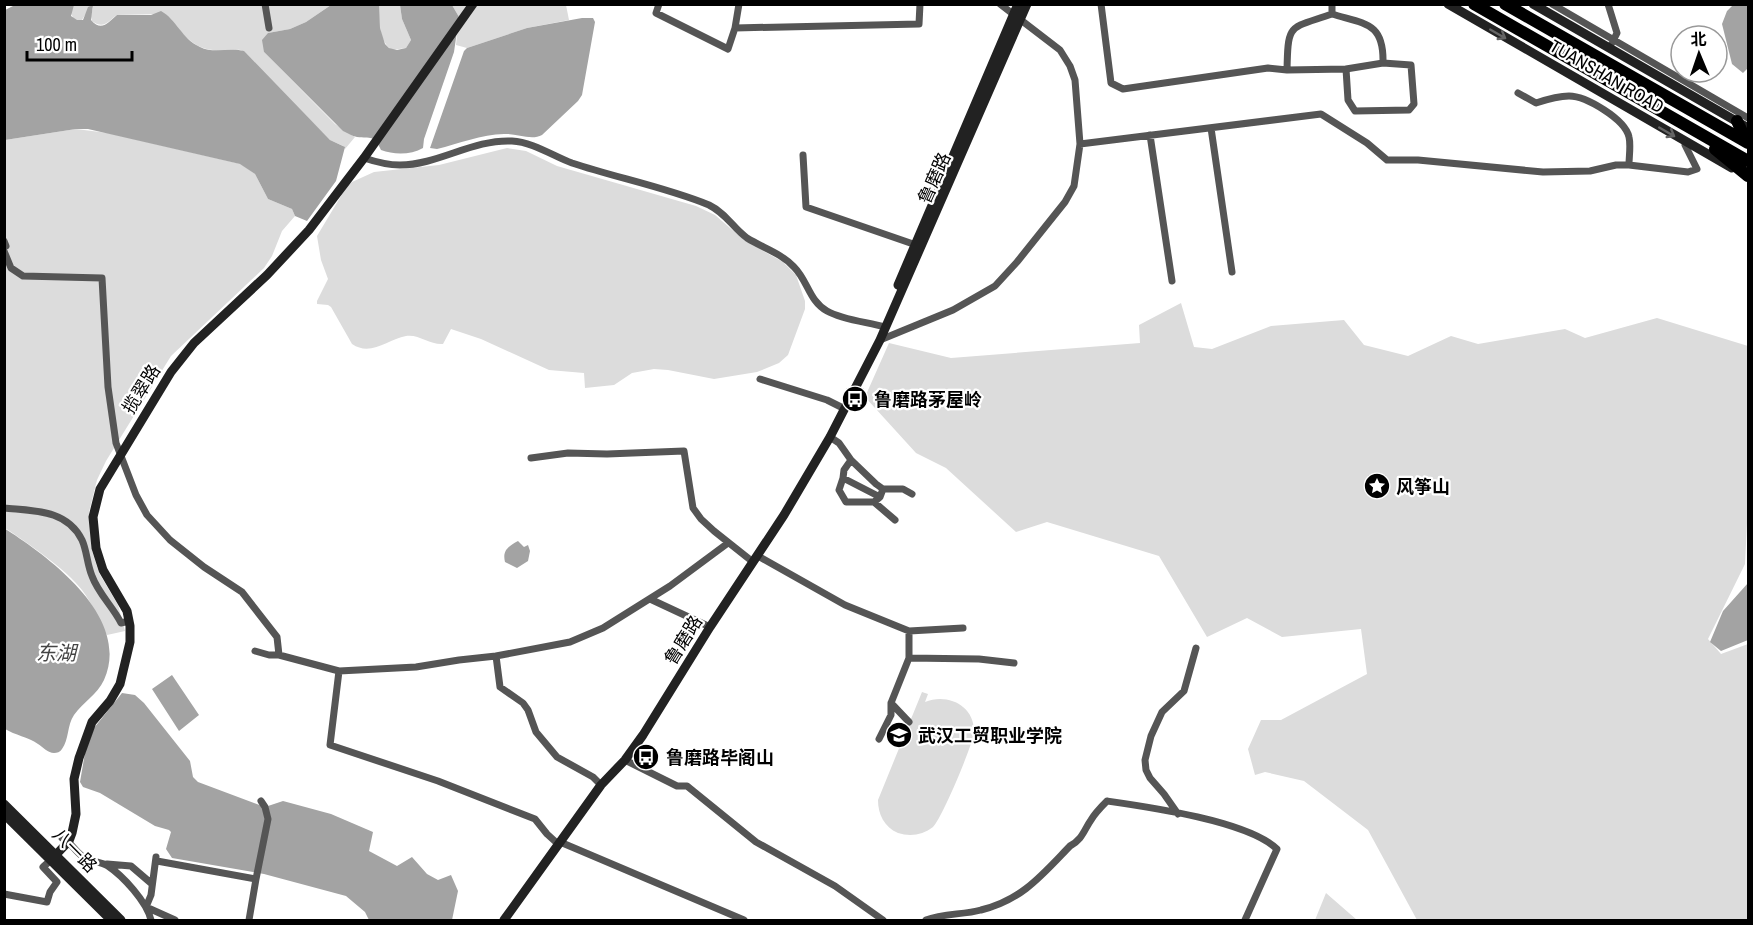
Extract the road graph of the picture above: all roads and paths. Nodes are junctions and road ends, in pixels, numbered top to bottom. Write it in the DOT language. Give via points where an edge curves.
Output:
graph roads {
  1 [pos="265,4"];
  2 [pos="659,4"];
  3 [pos="739,4"];
  4 [pos="920,4"];
  5 [pos="1000,4"];
  6 [pos="1018,4"];
  7 [pos="1027,4"];
  8 [pos="1101,4"];
  9 [pos="1332,4"];
  10 [pos="1448,4"];
  11 [pos="1468,4"];
  12 [pos="1474,4"];
  13 [pos="1505,4"];
  14 [pos="1533,4"];
  15 [pos="1552,4"];
  16 [pos="1608,4"];
  17 [pos="472,7"];
  18 [pos="1332,14"];
  19 [pos="1492,14"];
  20 [pos="1017,19"];
  21 [pos="269,28"];
  22 [pos="735,28"];
  23 [pos="1612,44"];
  24 [pos="1383,63"];
  25 [pos="1346,69"];
  26 [pos="1287,70"];
  27 [pos="1518,93"];
  28 [pos="1212,128"];
  29 [pos="1691,130"];
  30 [pos="1744,131"];
  31 [pos="1150,135"];
  32 [pos="1080,144"];
  33 [pos="1687,144"];
  34 [pos="367,154"];
  35 [pos="803,155"];
  36 [pos="1749,161"];
  37 [pos="1629,165"];
  38 [pos="1749,176"];
  39 [pos="4,241"];
  40 [pos="918,245"];
  41 [pos="4,246"];
  42 [pos="4,251"];
  43 [pos="1233,272"];
  44 [pos="1172,281"];
  45 [pos="883,326"];
  46 [pos="880,340"];
  47 [pos="868,362"];
  48 [pos="760,379"];
  49 [pos="845,409"];
  50 [pos="830,437"];
  51 [pos="121,456"];
  52 [pos="531,458"];
  53 [pos="851,460"];
  54 [pos="843,478"];
  55 [pos="883,489"];
  56 [pos="912,494"];
  57 [pos="880,497"];
  58 [pos="874,502"];
  59 [pos="4,508"];
  60 [pos="895,520"];
  61 [pos="728,543"];
  62 [pos="756,559"];
  63 [pos="650,598"];
  64 [pos="129,621"];
  65 [pos="710,627"];
  66 [pos="963,628"];
  67 [pos="909,632"];
  68 [pos="1196,648"];
  69 [pos="255,651"];
  70 [pos="279,655"];
  71 [pos="496,656"];
  72 [pos="909,658"];
  73 [pos="1014,663"];
  74 [pos="339,671"];
  75 [pos="891,703"];
  76 [pos="909,722"];
  77 [pos="879,739"];
  78 [pos="625,760"];
  79 [pos="601,785"];
  80 [pos="261,801"];
  81 [pos="4,804"];
  82 [pos="4,814"];
  83 [pos="1178,814"];
  84 [pos="65,839"];
  85 [pos="559,843"];
  86 [pos="42,847"];
  87 [pos="53,858"];
  88 [pos="104,864"];
  89 [pos="256,879"];
  90 [pos="152,884"];
  91 [pos="4,894"];
  92 [pos="146,907"];
  93 [pos="111,921"];
  94 [pos="122,921"];
  95 [pos="151,921"];
  96 [pos="175,921"];
  97 [pos="249,921"];
  98 [pos="504,921"];
  99 [pos="744,921"];
  100 [pos="883,921"];
  101 [pos="926,921"];
  102 [pos="1245,921"];
  1 -- 21 [label="street"];
  2 -- 22 [label="street" via="656,13 728,49"];
  3 -- 22 [label="street"];
  4 -- 22 [label="street" via="919,24"];
  5 -- 20 [label="street"];
  6 -- 20 [label="street, 鲁磨路"];
  7 -- 20 [label="street, 鲁磨路"];
  8 -- 26 [label="street" via="1110,83 1123,88 1268,68"];
  9 -- 18 [label="street"];
  10 -- 33 [label="street, TUANSHAN ROAD, one-way"];
  11 -- 19 [label="highway"];
  12 -- 19 [label="highway, TUANSHAN ROAD"];
  13 -- 30 [label="highway, TUANSHAN ROAD"];
  14 -- 23 [label="street, TUANSHAN ROAD"];
  15 -- 23 [label="street"];
  16 -- 23 [label="street" via="1617,33"];
  17 -- 34 [label="street, 揽翠路"];
  18 -- 24 [label="street" via="1373,27 1381,39"];
  18 -- 26 [label="street" via="1296,27 1288,37"];
  19 -- 29 [label="highway, TUANSHAN ROAD"];
  20 -- 32 [label="street" via="1060,50 1070,66 1075,80"];
  20 -- 40 [label="street, 鲁磨路"];
  23 -- 30 [label="street, TUANSHAN ROAD"];
  24 -- 25 [label="street"];
  24 -- 25 [label="street" via="1411,65 1414,104 1409,110 1355,111 1347,100"];
  25 -- 26 [label="street"];
  27 -- 37 [label="street" via="1536,103 1569,96 1610,114 1620,121 1630,139"];
  28 -- 31 [label="street"];
  28 -- 37 [label="street" via="1321,114 1387,160 1543,172"];
  28 -- 43 [label="street"];
  29 -- 36 [label="highway, TUANSHAN ROAD"];
  29 -- 38 [label="highway"];
  31 -- 32 [label="street"];
  31 -- 44 [label="street"];
  32 -- 46 [label="street" via="1074,186 1065,202 995,286 953,310"];
  33 -- 37 [label="street" via="1697,169 1688,172"];
  33 -- 38 [label="street, TUANSHAN ROAD"];
  34 -- 45 [label="street" via="392,165 412,164 510,141 701,201 717,209 749,239 796,268 811,297 826,310"];
  34 -- 51 [label="street, 揽翠路" via="291,252 182,357"];
  35 -- 40 [label="street" via="806,207"];
  39 -- 41 [label="street"];
  40 -- 45 [label="street, 鲁磨路"];
  42 -- 51 [label="street" via="11,267 23,276 102,278 108,387"];
  45 -- 46 [label="street, 鲁磨路"];
  45 -- 47 [label="street, 鲁磨路"];
  46 -- 47 [label="street, 鲁磨路"];
  47 -- 49 [label="street, 鲁磨路"];
  48 -- 49 [label="street"];
  49 -- 50 [label="street, 鲁磨路"];
  50 -- 53 [label="street"];
  50 -- 62 [label="street, 鲁磨路"];
  51 -- 64 [label="street, 揽翠路" via="100,489 93,517 99,561 125,606"];
  51 -- 70 [label="street" via="147,515 170,540 242,592 277,637"];
  52 -- 61 [label="street" via="568,453 684,451 693,508"];
  53 -- 54 [label="street"];
  53 -- 55 [label="street"];
  54 -- 57 [label="street"];
  54 -- 58 [label="street" via="839,490 846,502"];
  55 -- 56 [label="street" via="903,489"];
  55 -- 57 [label="street"];
  57 -- 58 [label="street"];
  58 -- 60 [label="street"];
  59 -- 64 [label="street" via="52,513 69,525 81,538 96,584 121,623"];
  61 -- 62 [label="street"];
  61 -- 63 [label="street"];
  62 -- 65 [label="street, 鲁磨路"];
  62 -- 67 [label="street" via="845,605"];
  63 -- 65 [label="street"];
  63 -- 71 [label="street" via="603,628 570,642"];
  64 -- 84 [label="street, 揽翠路" via="130,642 120,684 92,722 79,758 74,778 76,814"];
  65 -- 78 [label="street, 鲁磨路"];
  66 -- 67 [label="street"];
  67 -- 72 [label="street"];
  68 -- 83 [label="street" via="1184,691 1162,712 1145,759 1150,778"];
  69 -- 70 [label="street"];
  70 -- 74 [label="street"];
  71 -- 74 [label="street" via="416,667"];
  71 -- 79 [label="street" via="500,687 523,703 536,732 557,757"];
  72 -- 73 [label="street"];
  72 -- 75 [label="street"];
  74 -- 85 [label="street" via="330,745 535,819"];
  75 -- 76 [label="street"];
  75 -- 77 [label="street" via="891,715"];
  78 -- 79 [label="street, 鲁磨路"];
  78 -- 100 [label="street" via="677,786 687,786 756,842 835,886"];
  79 -- 85 [label="street, 鲁磨路"];
  80 -- 89 [label="street" via="268,819"];
  81 -- 86 [label="street, 八一路"];
  82 -- 86 [label="street, 八一路"];
  83 -- 101 [label="street" via="1107,801 1076,844 1022,893 979,911"];
  83 -- 102 [label="street" via="1248,831 1277,849"];
  84 -- 87 [label="street, 揽翠路"];
  84 -- 88 [label="street" via="83,858"];
  85 -- 98 [label="street, 鲁磨路"];
  85 -- 99 [label="street"];
  86 -- 87 [label="street, 八一路"];
  87 -- 91 [label="street" via="43,867 57,882 47,902"];
  87 -- 93 [label="street, 八一路"];
  87 -- 94 [label="street, 八一路"];
  88 -- 90 [label="street" via="131,866"];
  88 -- 92 [label="street"];
  89 -- 90 [label="street" via="157,859"];
  89 -- 97 [label="street"];
  90 -- 92 [label="street"];
  92 -- 95 [label="street"];
  92 -- 96 [label="street"];
}
